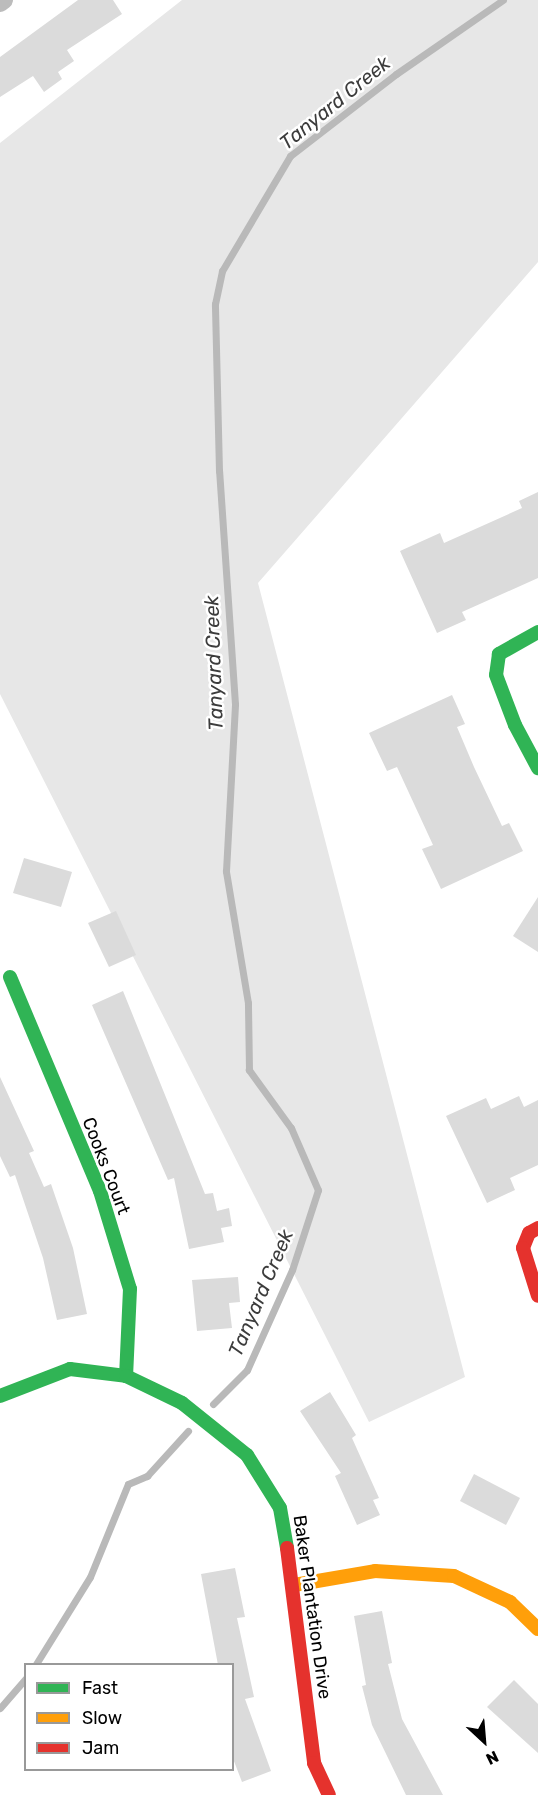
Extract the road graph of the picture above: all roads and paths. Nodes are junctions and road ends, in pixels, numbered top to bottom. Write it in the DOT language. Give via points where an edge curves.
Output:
graph roads {
  1 [pos="4,0"];
  2 [pos="0,3"];
  3 [pos="538,632"];
  4 [pos="538,768"];
  5 [pos="10,977"];
  6 [pos="538,1228"];
  7 [pos="538,1296"];
  8 [pos="126,1376"];
  9 [pos="0,1396"];
  10 [pos="294,1585"];
  11 [pos="538,1629"];
  12 [pos="329,1795"];
  1 -- 2 [label="street"];
  3 -- 4 [label="street" via="499,654 496,675 515,725"];
  5 -- 8 [label="street, Cooks Court" via="100,1191 130,1289"];
  6 -- 7 [label="street" via="530,1233 522,1248"];
  8 -- 9 [label="street, Baker Plantation Drive" via="70,1370"];
  8 -- 10 [label="street, Baker Plantation Drive" via="182,1403 247,1455 280,1508"];
  10 -- 11 [label="street" via="375,1571 454,1576 510,1602"];
  10 -- 12 [label="street, Baker Plantation Drive" via="314,1763"];
}
